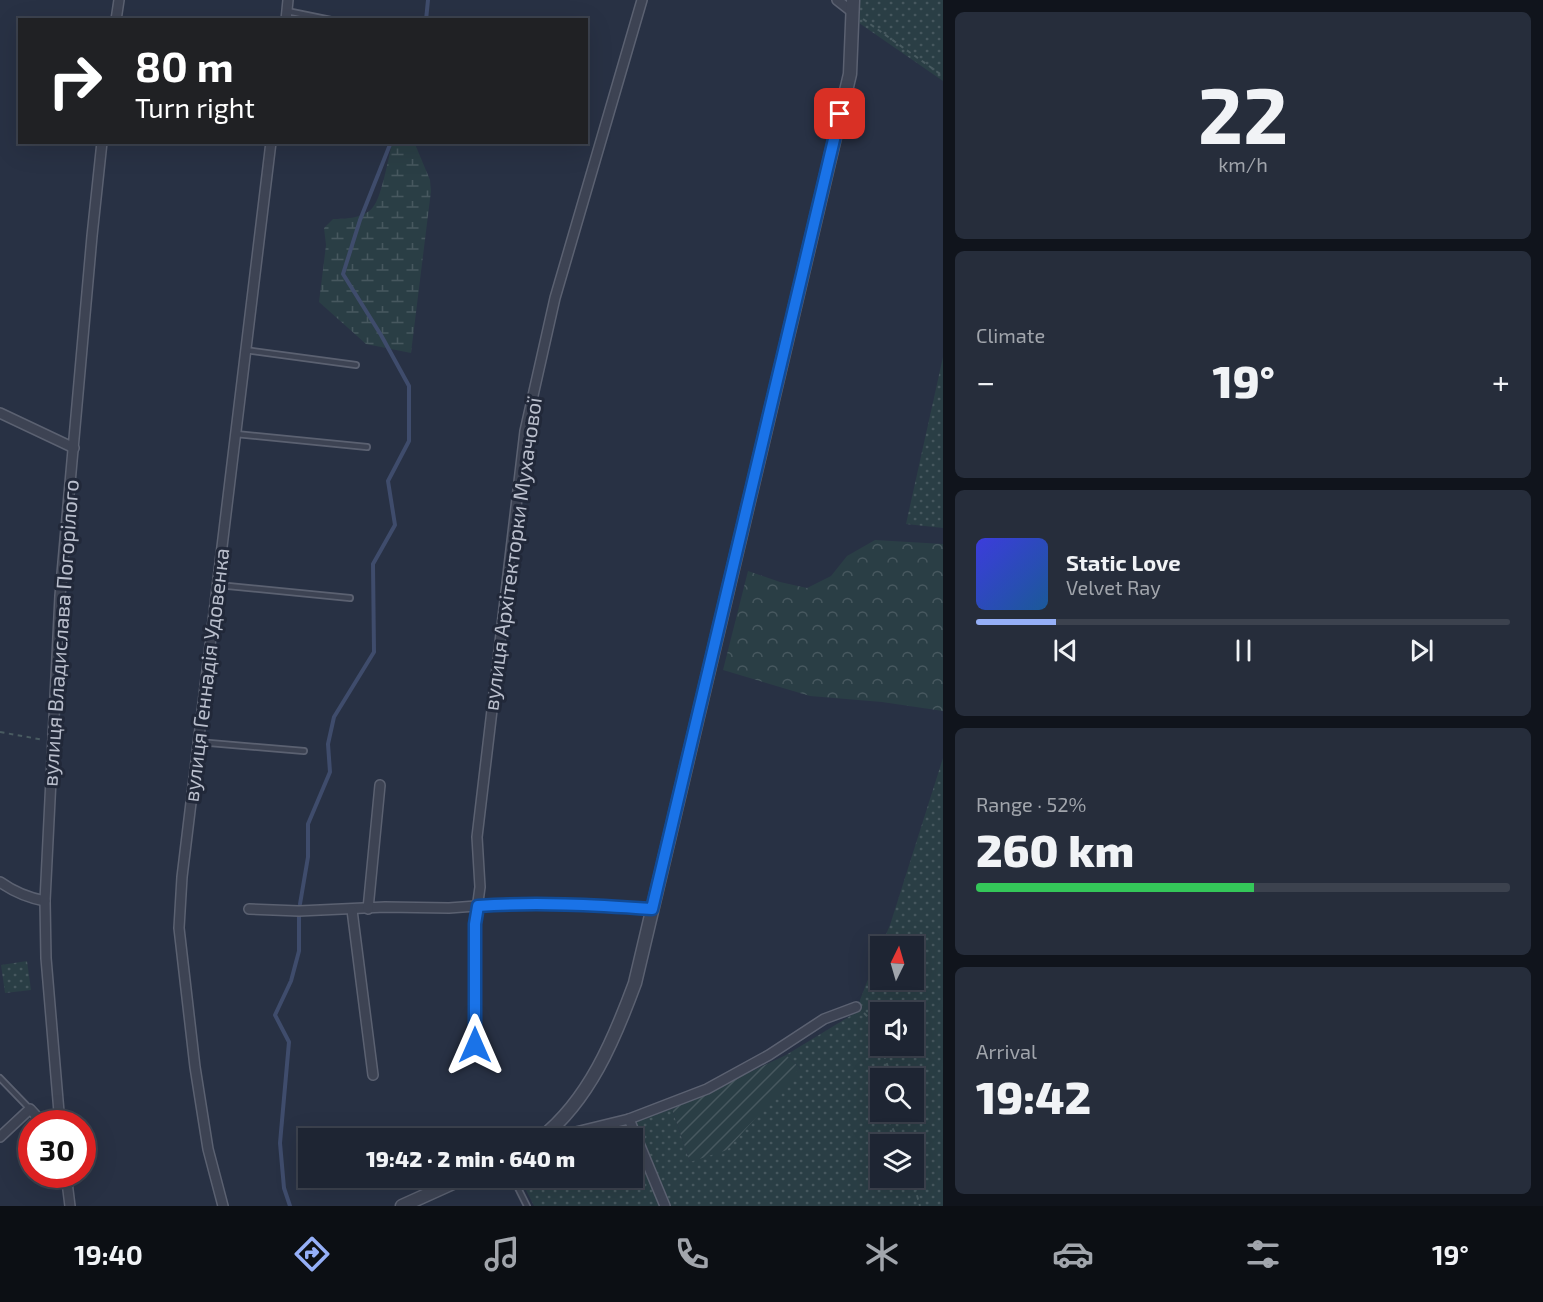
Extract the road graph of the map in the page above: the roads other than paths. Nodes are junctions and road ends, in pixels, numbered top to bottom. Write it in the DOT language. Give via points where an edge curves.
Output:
graph roads {
  1 [pos="119,0"];
  2 [pos="288,0"];
  3 [pos="642,0"];
  4 [pos="837,0"];
  5 [pos="852,5"];
  6 [pos="286,15"];
  7 [pos="116,18"];
  8 [pos="313,18"];
  9 [pos="102,144"];
  10 [pos="270,144"];
  11 [pos="245,350"];
  12 [pos="356,365"];
  13 [pos="0,413"];
  14 [pos="236,434"];
  15 [pos="367,447"];
  16 [pos="74,448"];
  17 [pos="218,585"];
  18 [pos="350,598"];
  19 [pos="198,742"];
  20 [pos="304,751"];
  21 [pos="380,785"];
  22 [pos="0,882"];
  23 [pos="45,901"];
  24 [pos="478,906"];
  25 [pos="249,909"];
  26 [pos="368,909"];
  27 [pos="652,909"];
  28 [pos="352,910"];
  29 [pos="856,1007"];
  30 [pos="475,1045"];
  31 [pos="373,1075"];
  32 [pos="0,1078"];
  33 [pos="30,1109"];
  34 [pos="59,1110"];
  35 [pos="629,1119"];
  36 [pos="554,1128"];
  37 [pos="592,1128"];
  38 [pos="0,1137"];
  39 [pos="68,1188"];
  40 [pos="443,1188"];
  41 [pos="518,1188"];
  42 [pos="410,1204"];
  43 [pos="70,1206"];
  44 [pos="223,1206"];
  45 [pos="527,1206"];
  46 [pos="665,1206"];
  1 -- 7 [label="street"];
  2 -- 6 [label="street"];
  3 -- 24 [label="street, вулиця Архітекторки Мухачової" via="555,298 525,431 477,837"];
  4 -- 5 [label="street"];
  5 -- 27 [label="street" via="850,74"];
  6 -- 8 [label="lane"];
  9 -- 16 [label="street, вулиця Владислава Погорілого"];
  10 -- 11 [label="street, вулиця Геннадія Удовенка"];
  11 -- 12 [label="lane"];
  11 -- 14 [label="street, вулиця Геннадія Удовенка"];
  13 -- 16 [label="street"];
  14 -- 15 [label="lane"];
  14 -- 17 [label="street, вулиця Геннадія Удовенка"];
  16 -- 23 [label="street, вулиця Владислава Погорілого" via="60,596"];
  17 -- 18 [label="lane"];
  17 -- 19 [label="street, вулиця Геннадія Удовенка"];
  19 -- 20 [label="lane"];
  19 -- 44 [label="street, вулиця Геннадія Удовенка" via="179,928 195,1067 208,1149"];
  21 -- 26 [label="street"];
  22 -- 23 [label="street"];
  23 -- 34 [label="street, вулиця Владислава Погорілого"];
  24 -- 26 [label="street"];
  24 -- 27 [label="street" via="598,904"];
  24 -- 30 [label="street, вулиця Архітекторки Мухачової"];
  25 -- 28 [label="street"];
  26 -- 28 [label="street"];
  27 -- 36 [label="street" via="634,983 606,1053 578,1101"];
  28 -- 31 [label="street"];
  29 -- 35 [label="street" via="824,1019 707,1089"];
  32 -- 33 [label="lane"];
  33 -- 38 [label="street"];
  35 -- 37 [label="street"];
  35 -- 46 [label="street"];
  39 -- 43 [label="street"];
  40 -- 42 [label="street"];
  41 -- 45 [label="lane"];
}
